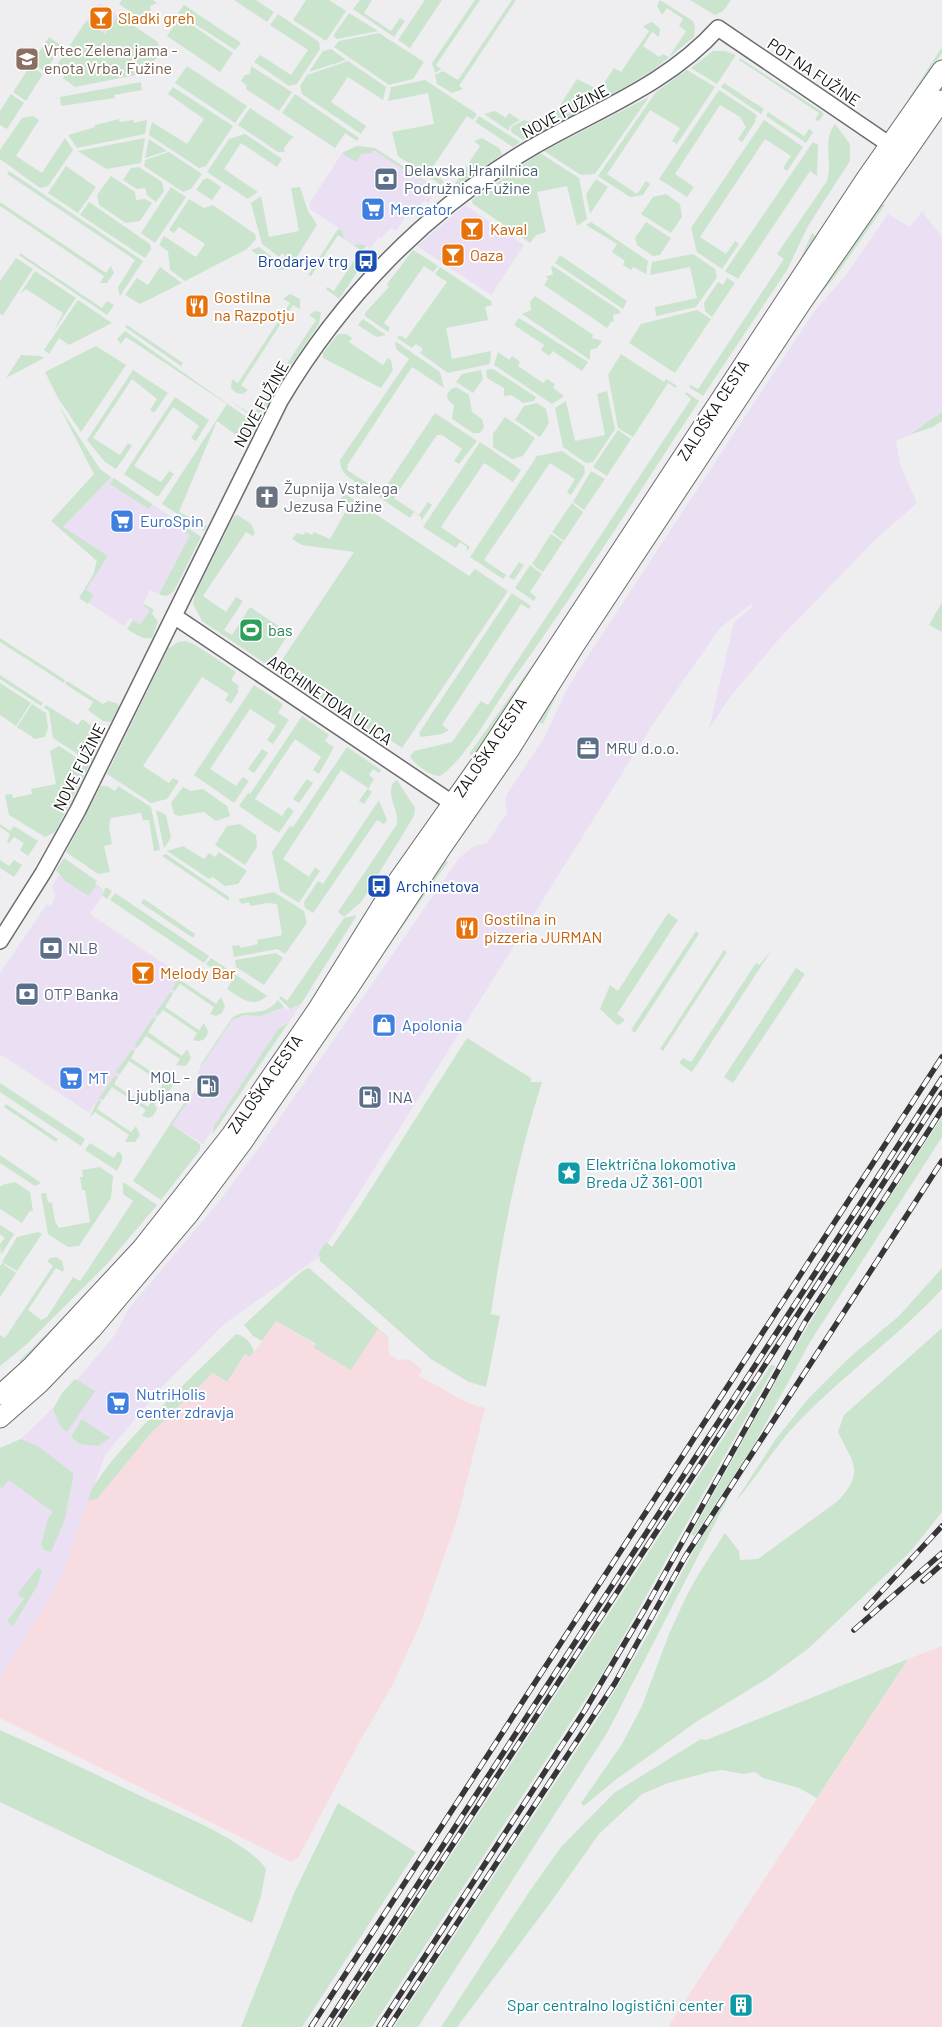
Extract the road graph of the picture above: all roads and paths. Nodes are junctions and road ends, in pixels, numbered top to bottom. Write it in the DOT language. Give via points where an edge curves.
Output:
graph roads {
  1 [pos="718,28"];
  2 [pos="942,70"];
  3 [pos="942,100"];
  4 [pos="890,145"];
  5 [pos="174,616"];
  6 [pos="459,808"];
  7 [pos="0,941"];
  8 [pos="2,1407"];
  1 -- 4 [label="street, POT NA FUŽINE"];
  1 -- 5 [label="street, NOVE FUŽINE" via="668,72 635,94 526,151 460,196 412,237 361,290 326,331 280,402"];
  2 -- 4 [label="main road, ZALOŠKA CESTA"];
  3 -- 6 [label="main road, ZALOŠKA CESTA" via="680,485 510,749"];
  4 -- 6 [label="main road, ZALOŠKA CESTA"];
  5 -- 6 [label="street, ARCHINETOVA ULICA"];
  5 -- 7 [label="street, NOVE FUŽINE" via="78,810"];
  6 -- 8 [label="main road, ZALOŠKA CESTA" via="272,1101 189,1214 92,1328 40,1383"];
}
